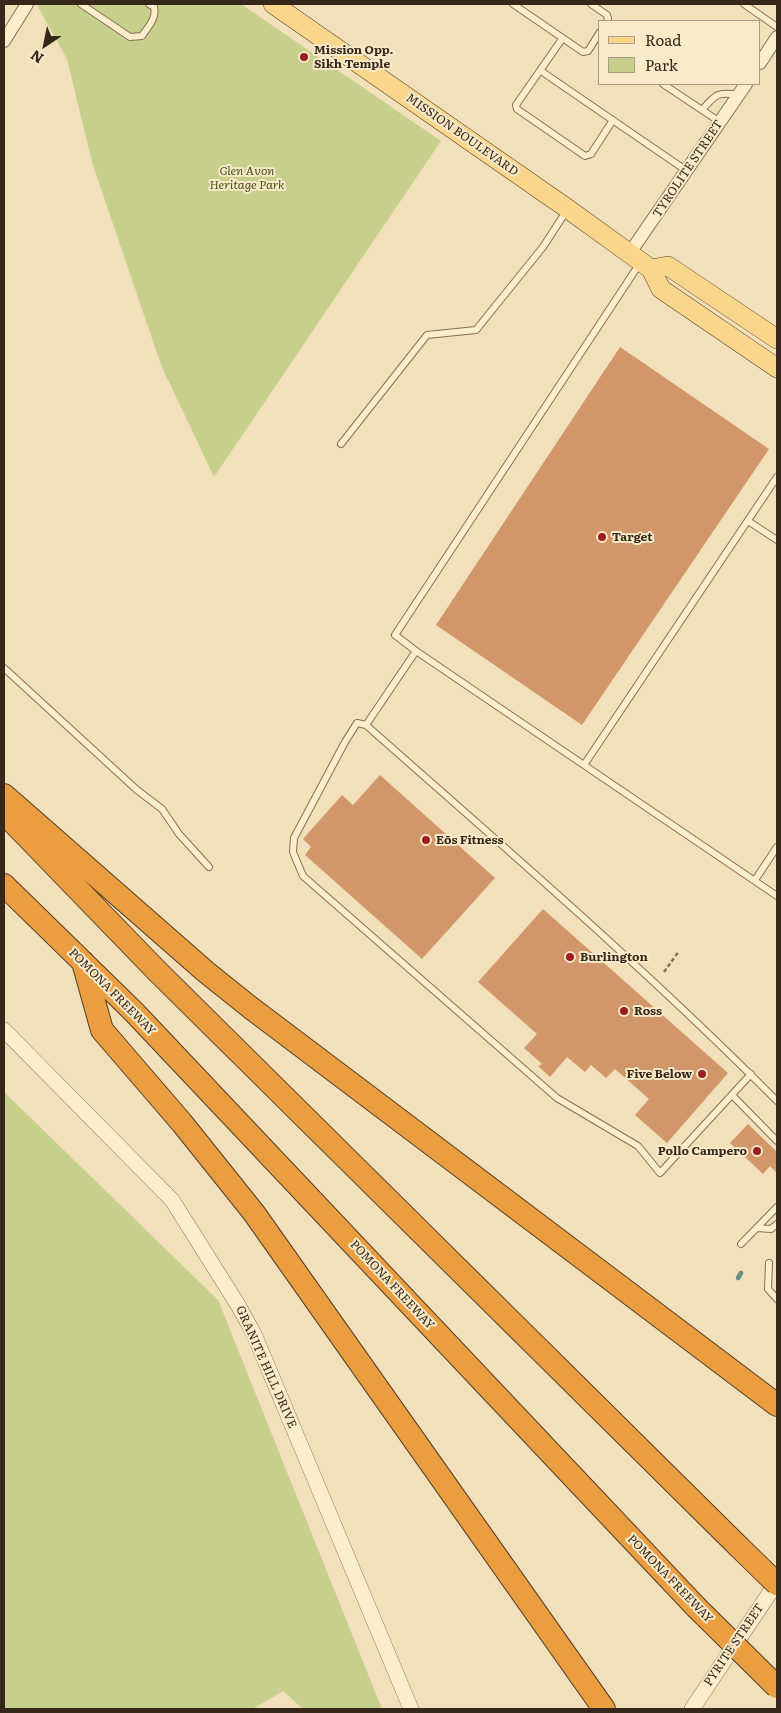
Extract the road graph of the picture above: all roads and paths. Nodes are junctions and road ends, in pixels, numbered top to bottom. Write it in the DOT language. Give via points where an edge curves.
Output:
graph roads {
  1 [pos="28,4"];
  2 [pos="81,4"];
  3 [pos="150,4"];
  4 [pos="513,4"];
  5 [pos="591,4"];
  6 [pos="744,4"];
  7 [pos="277,5"];
  8 [pos="522,6"];
  9 [pos="608,20"];
  10 [pos="777,27"];
  11 [pos="598,35"];
  12 [pos="777,37"];
  13 [pos="562,39"];
  14 [pos="4,41"];
  15 [pos="761,61"];
  16 [pos="541,71"];
  17 [pos="664,85"];
  18 [pos="745,85"];
  19 [pos="738,95"];
  20 [pos="702,110"];
  21 [pos="614,120"];
  22 [pos="720,122"];
  23 [pos="687,171"];
  24 [pos="568,209"];
  25 [pos="640,262"];
  26 [pos="777,339"];
  27 [pos="777,368"];
  28 [pos="341,444"];
  29 [pos="777,477"];
  30 [pos="748,521"];
  31 [pos="777,540"];
  32 [pos="416,652"];
  33 [pos="4,668"];
  34 [pos="366,725"];
  35 [pos="584,765"];
  36 [pos="4,795"];
  37 [pos="4,813"];
  38 [pos="777,847"];
  39 [pos="209,867"];
  40 [pos="755,880"];
  41 [pos="4,885"];
  42 [pos="777,896"];
  43 [pos="679,951"];
  44 [pos="83,961"];
  45 [pos="664,972"];
  46 [pos="4,1030"];
  47 [pos="751,1074"];
  48 [pos="732,1095"];
  49 [pos="777,1100"];
  50 [pos="777,1141"];
  51 [pos="777,1207"];
  52 [pos="777,1224"];
  53 [pos="757,1228"];
  54 [pos="741,1244"];
  55 [pos="769,1263"];
  56 [pos="777,1299"];
  57 [pos="777,1405"];
  58 [pos="777,1583"];
  59 [pos="777,1687"];
  60 [pos="411,1709"];
  61 [pos="604,1709"];
  62 [pos="692,1709"];
  1 -- 14 [label="street"];
  2 -- 3 [label="lane" via="130,37 137,37 142,36 152,20 155,12"];
  4 -- 8 [label="lane"];
  5 -- 9 [label="lane" via="608,14"];
  6 -- 10 [label="lane"];
  7 -- 24 [label="main road, MISSION BOULEVARD"];
  8 -- 13 [label="lane"];
  11 -- 13 [label="lane" via="588,51 583,52"];
  12 -- 15 [label="street"];
  13 -- 16 [label="lane"];
  16 -- 21 [label="lane"];
  16 -- 21 [label="lane" via="517,109 585,156 591,154"];
  17 -- 20 [label="lane"];
  18 -- 19 [label="street, TYROLITE STREET"];
  19 -- 20 [label="lane" via="724,92 715,96"];
  19 -- 22 [label="street, TYROLITE STREET"];
  20 -- 22 [label="lane"];
  21 -- 23 [label="lane"];
  22 -- 23 [label="street, TYROLITE STREET"];
  23 -- 25 [label="street, TYROLITE STREET"];
  24 -- 25 [label="main road, MISSION BOULEVARD"];
  24 -- 28 [label="lane" via="543,247 476,330 427,336"];
  25 -- 26 [label="main road" via="668,266"];
  25 -- 27 [label="main road, MISSION BOULEVARD" via="661,289"];
  25 -- 32 [label="lane" via="395,635"];
  29 -- 30 [label="lane"];
  30 -- 31 [label="lane"];
  30 -- 35 [label="lane"];
  32 -- 34 [label="lane"];
  32 -- 35 [label="lane"];
  33 -- 39 [label="lane" via="162,809 179,834"];
  34 -- 47 [label="lane" via="678,1002"];
  34 -- 48 [label="lane" via="358,723 344,742 294,838 293,852 303,876 557,1098 638,1146 660,1173"];
  35 -- 40 [label="lane"];
  36 -- 57 [label="highway" via="251,1008"];
  37 -- 58 [label="highway, bridge" via="157,971"];
  38 -- 40 [label="lane"];
  40 -- 42 [label="lane"];
  41 -- 44 [label="highway, POMONA FREEWAY"];
  43 -- 45 [label="path"];
  44 -- 59 [label="highway, POMONA FREEWAY, bridge" via="696,1607"];
  44 -- 61 [label="highway" via="102,1030 254,1213"];
  46 -- 60 [label="street, GRANITE HILL DRIVE" via="172,1200 238,1304 254,1334"];
  47 -- 48 [label="lane"];
  47 -- 49 [label="lane"];
  48 -- 50 [label="lane"];
  51 -- 53 [label="lane"];
  52 -- 53 [label="lane" via="771,1229"];
  53 -- 54 [label="lane"];
  55 -- 56 [label="lane" via="768,1289"];
  58 -- 62 [label="street, PYRITE STREET"];
}
